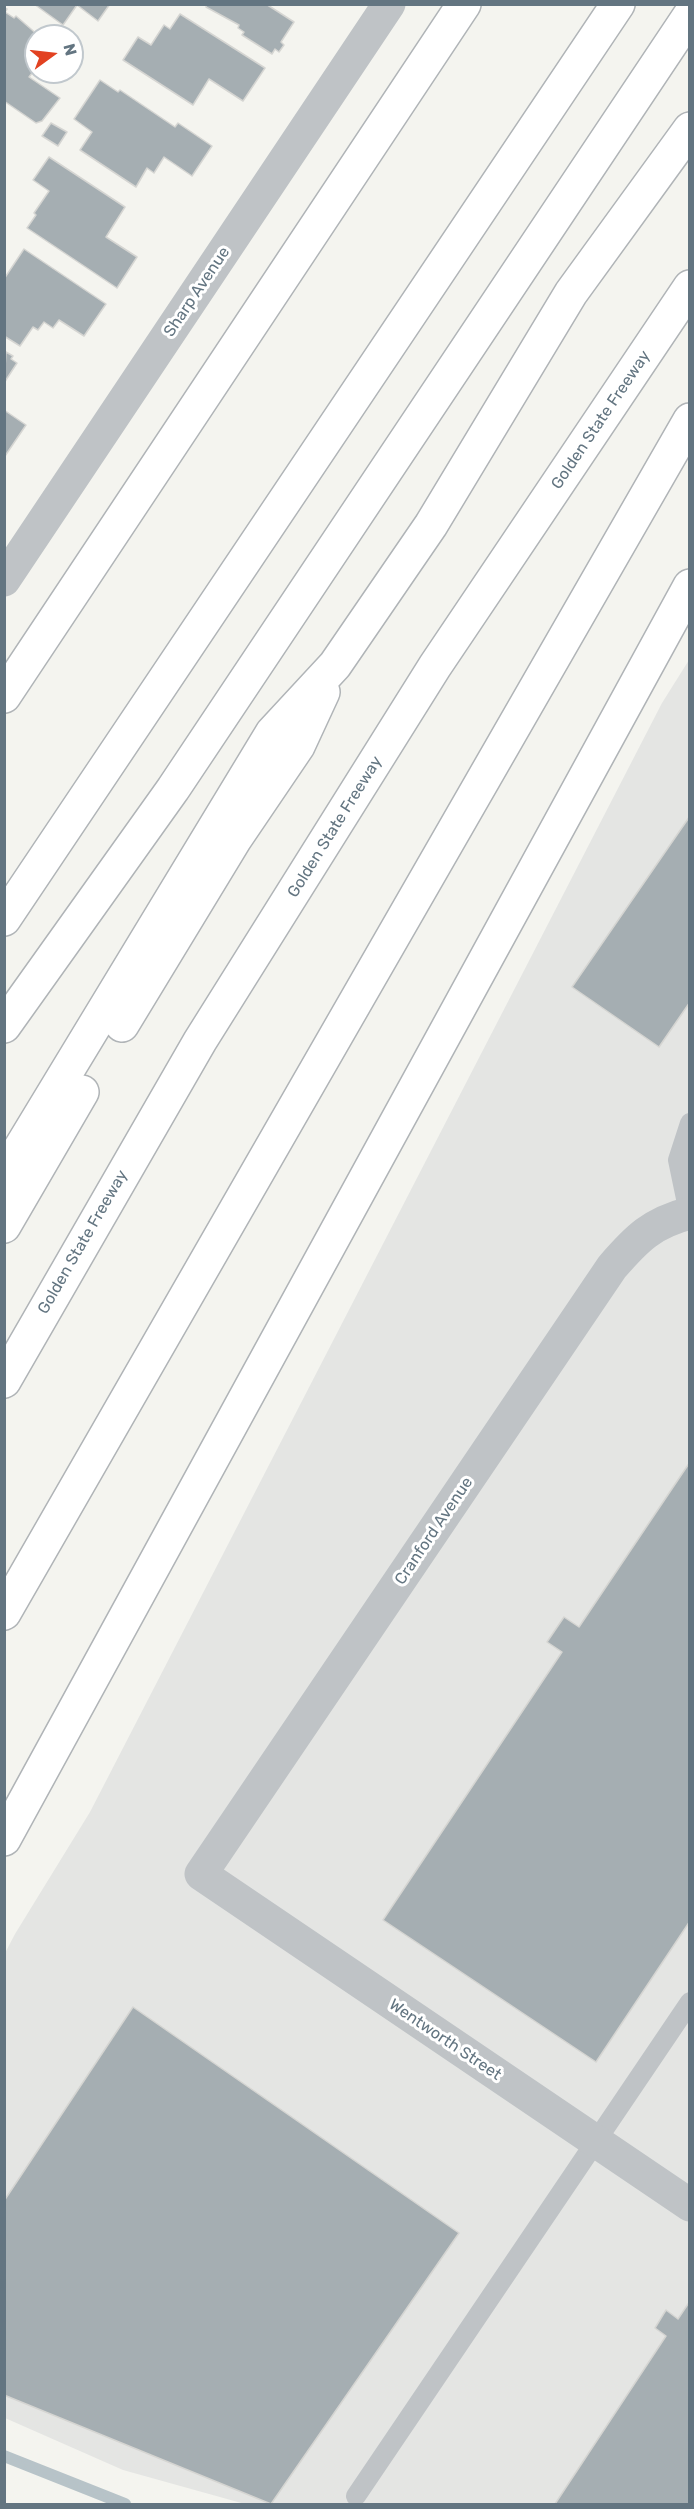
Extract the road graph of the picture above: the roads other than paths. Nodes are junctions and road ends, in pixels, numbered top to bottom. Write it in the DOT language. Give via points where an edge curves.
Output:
graph roads {
  1 [pos="389,4"];
  2 [pos="465,4"];
  3 [pos="618,4"];
  4 [pos="690,15"];
  5 [pos="690,129"];
  6 [pos="690,287"];
  7 [pos="690,420"];
  8 [pos="4,580"];
  9 [pos="690,586"];
  10 [pos="335,665"];
  11 [pos="4,696"];
  12 [pos="4,920"];
  13 [pos="12,1016"];
  14 [pos="4,1047"];
  15 [pos="690,1123"];
  16 [pos="4,1175"];
  17 [pos="689,1213"];
  18 [pos="4,1226"];
  19 [pos="4,1381"];
  20 [pos="4,1613"];
  21 [pos="4,1839"];
  22 [pos="201,1874"];
  23 [pos="690,2002"];
  24 [pos="595,2141"];
  25 [pos="689,2203"];
  26 [pos="356,2496"];
  1 -- 8 [label="street, Sharp Avenue"];
  2 -- 11 [label="highway"];
  3 -- 12 [label="highway"];
  4 -- 13 [label="highway" via="173,789"];
  5 -- 10 [label="highway" via="571,293 431,525"];
  6 -- 19 [label="highway, Golden State Freeway" via="435,666 200,1041"];
  7 -- 20 [label="highway"];
  9 -- 21 [label="highway"];
  10 -- 16 [label="highway" via="272,733"];
  10 -- 18 [label="highway" via="298,746 235,839"];
  13 -- 14 [label="highway"];
  15 -- 17 [label="lane" via="678,1160"];
  17 -- 22 [label="street, Cranford Avenue" via="655,1224 612,1267"];
  22 -- 24 [label="street, Wentworth Street"];
  23 -- 24 [label="lane"];
  24 -- 25 [label="street, Wentworth Street"];
  24 -- 26 [label="lane"];
}
